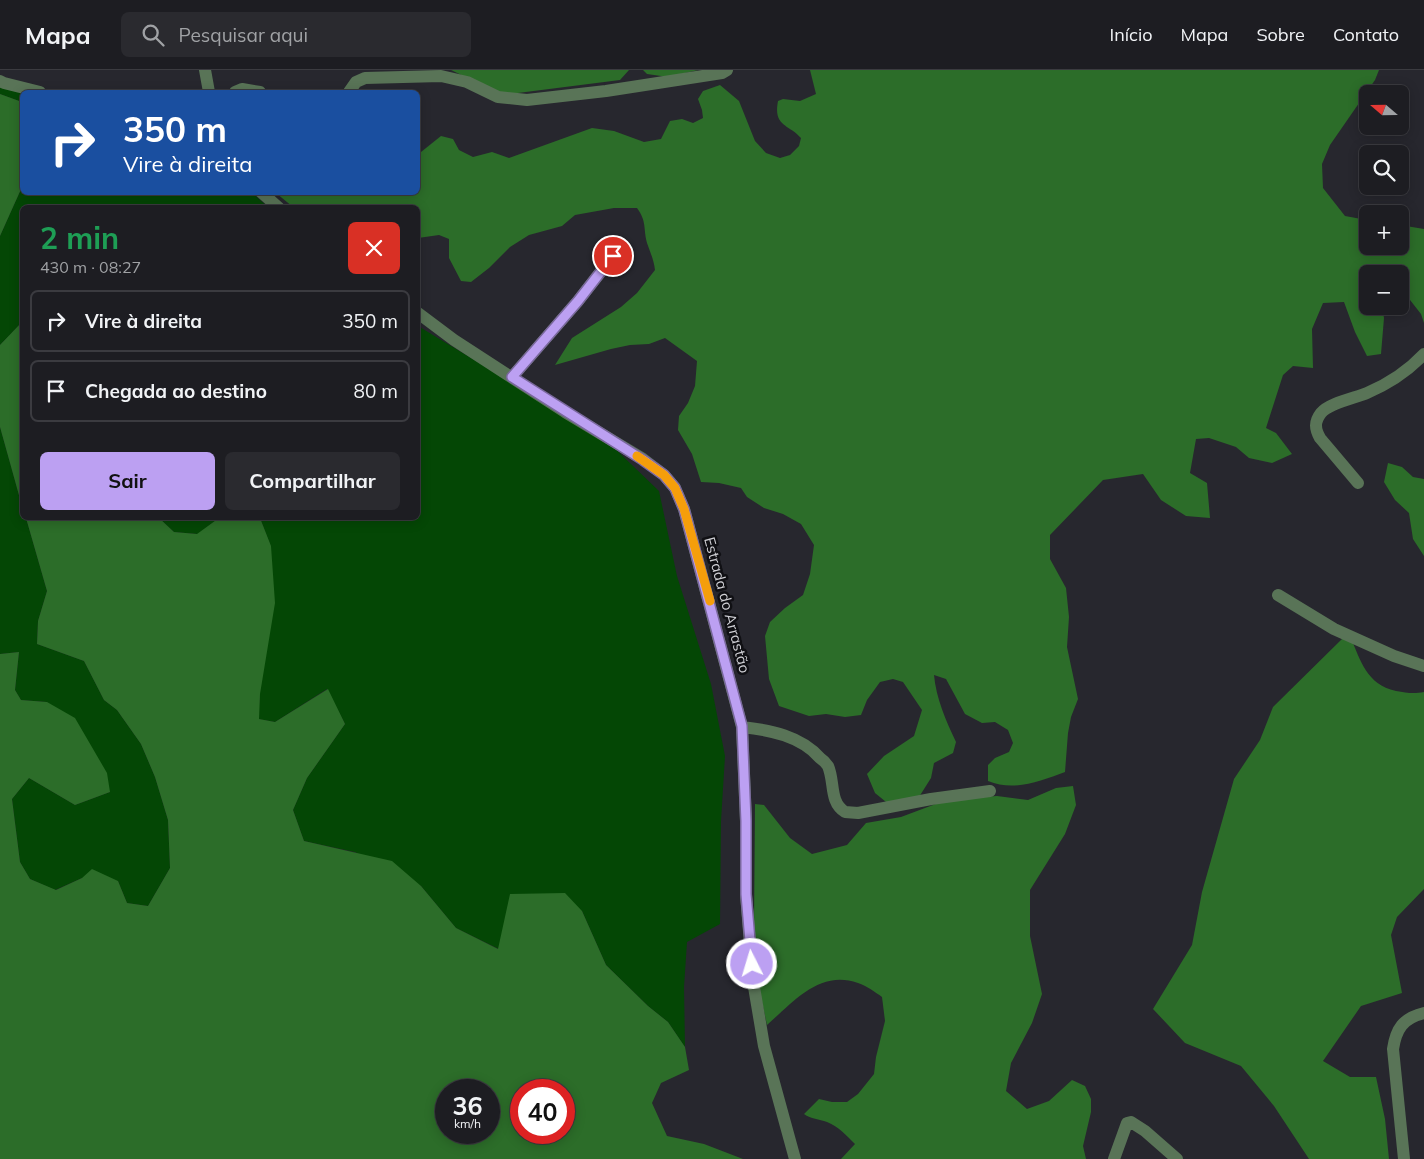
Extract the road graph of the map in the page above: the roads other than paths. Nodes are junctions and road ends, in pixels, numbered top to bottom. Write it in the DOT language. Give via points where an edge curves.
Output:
graph roads {
  1 [pos="205,70"];
  2 [pos="727,70"];
  3 [pos="0,80"];
  4 [pos="32,90"];
  5 [pos="210,90"];
  6 [pos="350,90"];
  7 [pos="264,195"];
  8 [pos="276,205"];
  9 [pos="613,256"];
  10 [pos="420,314"];
  11 [pos="1424,354"];
  12 [pos="512,377"];
  13 [pos="1358,482"];
  14 [pos="1278,595"];
  15 [pos="1424,666"];
  16 [pos="742,726"];
  17 [pos="990,791"];
  18 [pos="1424,1013"];
  19 [pos="795,1159"];
  20 [pos="1114,1159"];
  21 [pos="1176,1159"];
  22 [pos="1404,1159"];
  1 -- 5 [label="street"];
  2 -- 6 [label="street" via="606,92 527,100 498,97 467,82 441,76 365,78 356,82"];
  3 -- 4 [label="street"];
  7 -- 8 [label="street"];
  9 -- 12 [label="street"];
  10 -- 12 [label="street, Estrada do Arrastão"];
  11 -- 13 [label="street" via="1412,367 1368,392 1329,407 1316,421 1320,438"];
  12 -- 16 [label="street, Estrada do Arrastão" via="643,460 664,475 675,488 684,509"];
  14 -- 15 [label="street" via="1334,629"];
  16 -- 17 [label="street" via="798,740 814,751 828,766 835,802 845,812 858,813"];
  16 -- 19 [label="street, Estrada do Arrastão" via="746,894 753,981 764,1046"];
  18 -- 22 [label="street" via="1402,1024 1395,1035 1393,1049"];
  20 -- 21 [label="street" via="1127,1123 1131,1122"];
}
